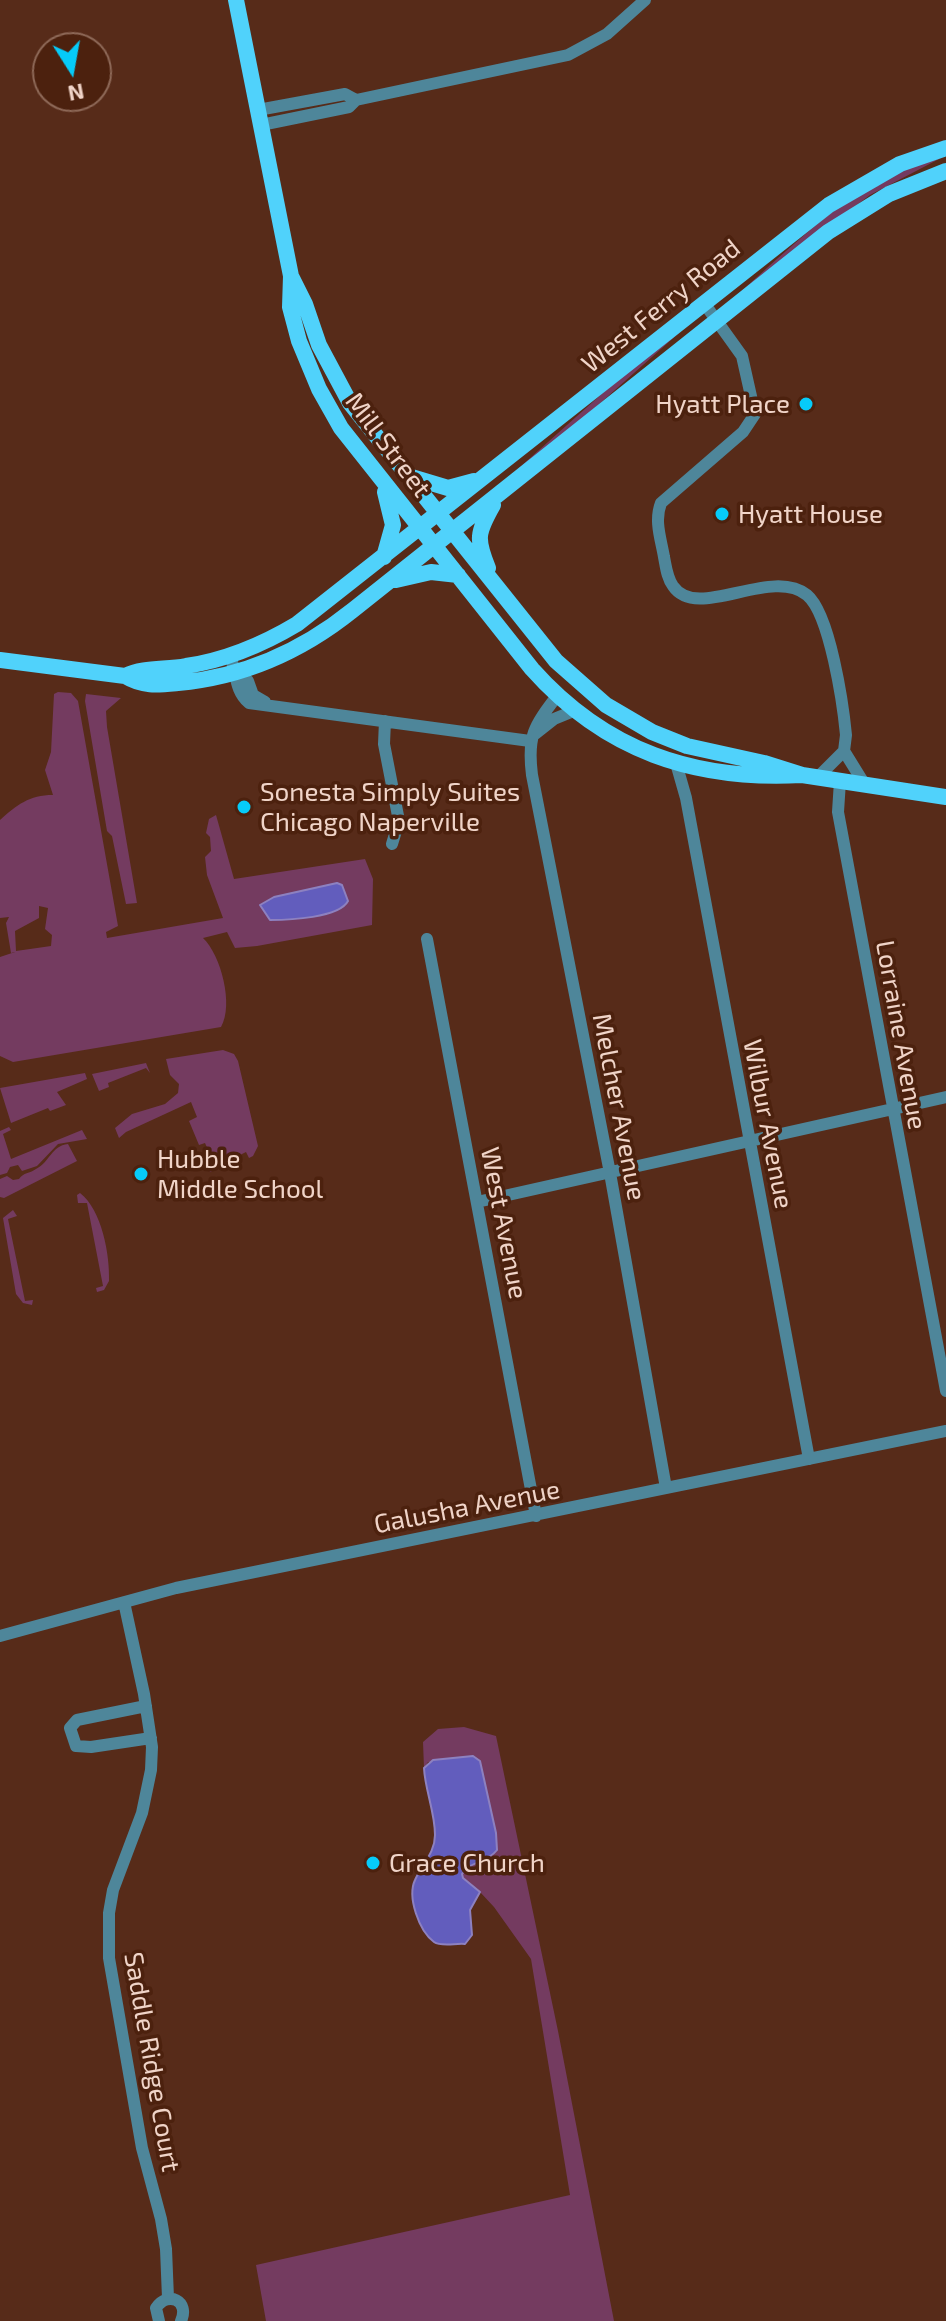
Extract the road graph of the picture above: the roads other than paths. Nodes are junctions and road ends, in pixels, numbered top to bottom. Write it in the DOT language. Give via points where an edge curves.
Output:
graph roads {
  1 [pos="236,0"];
  2 [pos="645,0"];
  3 [pos="260,118"];
  4 [pos="946,148"];
  5 [pos="946,171"];
  6 [pos="291,276"];
  7 [pos="704,303"];
  8 [pos="717,320"];
  9 [pos="408,476"];
  10 [pos="483,478"];
  11 [pos="381,479"];
  12 [pos="499,494"];
  13 [pos="438,514"];
  14 [pos="421,528"];
  15 [pos="451,532"];
  16 [pos="434,545"];
  17 [pos="384,557"];
  18 [pos="458,575"];
  19 [pos="387,583"];
  20 [pos="495,585"];
  21 [pos="0,660"];
  22 [pos="234,664"];
  23 [pos="557,696"];
  24 [pos="576,710"];
  25 [pos="385,721"];
  26 [pos="665,738"];
  27 [pos="531,739"];
  28 [pos="844,751"];
  29 [pos="676,763"];
  30 [pos="701,769"];
  31 [pos="810,776"];
  32 [pos="840,781"];
  33 [pos="865,785"];
  34 [pos="946,797"];
  35 [pos="686,798"];
  36 [pos="392,844"];
  37 [pos="427,939"];
  38 [pos="946,1097"];
  39 [pos="892,1109"];
  40 [pos="749,1141"];
  41 [pos="610,1173"];
  42 [pos="477,1202"];
  43 [pos="946,1391"];
  44 [pos="946,1431"];
  45 [pos="809,1459"];
  46 [pos="666,1488"];
  47 [pos="536,1516"];
  48 [pos="124,1602"];
  49 [pos="0,1636"];
  50 [pos="146,1706"];
  51 [pos="151,1738"];
  52 [pos="168,2298"];
  53 [pos="159,2321"];
  54 [pos="181,2321"];
  1 -- 3 [label="main road, Mill Street"];
  2 -- 3 [label="street" via="607,34 568,55 356,100 345,94"];
  3 -- 6 [label="main road, Mill Street"];
  4 -- 7 [label="main road, West Ferry Road" via="851,190"];
  5 -- 8 [label="main road, West Ferry Road" via="846,219"];
  6 -- 9 [label="main road, Mill Street" via="339,386"];
  6 -- 11 [label="main road, Mill Street" via="290,307 319,389 341,428"];
  7 -- 8 [label="street"];
  7 -- 10 [label="main road, West Ferry Road"];
  8 -- 12 [label="main road, West Ferry Road"];
  8 -- 28 [label="street" via="742,356 755,414 743,432 661,503 658,524 667,572 677,592 689,597 778,585 796,588 811,599 827,631 846,729"];
  9 -- 10 [label="main road" via="448,488"];
  9 -- 13 [label="main road, Mill Street"];
  10 -- 13 [label="main road, West Ferry Road"];
  11 -- 14 [label="main road, Mill Street"];
  11 -- 17 [label="main road" via="393,517"];
  12 -- 15 [label="main road, West Ferry Road"];
  12 -- 20 [label="main road" via="478,541"];
  13 -- 14 [label="main road, West Ferry Road"];
  13 -- 15 [label="main road, Mill Street"];
  14 -- 16 [label="main road, Mill Street"];
  14 -- 17 [label="main road, West Ferry Road"];
  15 -- 16 [label="main road, West Ferry Road"];
  15 -- 20 [label="main road, Mill Street"];
  16 -- 18 [label="main road, Mill Street"];
  16 -- 19 [label="main road, West Ferry Road"];
  17 -- 22 [label="main road, West Ferry Road" via="297,624"];
  18 -- 19 [label="main road" via="422,573"];
  18 -- 23 [label="main road, Mill Street"];
  19 -- 22 [label="main road, West Ferry Road" via="290,652"];
  20 -- 26 [label="main road, Mill Street" via="569,675 606,705"];
  21 -- 22 [label="main road" via="160,685 199,681"];
  22 -- 25 [label="street" via="236,683 245,699 256,704"];
  23 -- 24 [label="main road"];
  23 -- 26 [label="main road" via="574,698 644,739"];
  23 -- 27 [label="street"];
  24 -- 27 [label="street" via="554,719"];
  24 -- 29 [label="main road" via="627,744"];
  25 -- 27 [label="street"];
  25 -- 36 [label="street" via="384,744 399,821"];
  26 -- 31 [label="main road"];
  27 -- 41 [label="street, Melcher Avenue" via="532,775"];
  28 -- 31 [label="street"];
  28 -- 33 [label="street"];
  29 -- 30 [label="main road"];
  29 -- 35 [label="street, Wilbur Avenue"];
  30 -- 31 [label="main road" via="746,776"];
  30 -- 35 [label="street" via="692,777"];
  31 -- 32 [label="main road"];
  32 -- 33 [label="main road"];
  32 -- 39 [label="street, Lorraine Avenue" via="838,812"];
  33 -- 34 [label="main road"];
  35 -- 40 [label="street, Wilbur Avenue"];
  37 -- 42 [label="street, West Avenue"];
  38 -- 39 [label="street"];
  39 -- 40 [label="street"];
  39 -- 43 [label="street, Lorraine Avenue"];
  40 -- 41 [label="street"];
  40 -- 45 [label="street, Wilbur Avenue"];
  41 -- 42 [label="street"];
  41 -- 46 [label="street, Melcher Avenue"];
  42 -- 47 [label="street, West Avenue"];
  44 -- 45 [label="street, Galusha Avenue"];
  45 -- 46 [label="street, Galusha Avenue"];
  46 -- 47 [label="street, Galusha Avenue"];
  47 -- 48 [label="street, Galusha Avenue"];
  48 -- 49 [label="street, Galusha Avenue"];
  48 -- 50 [label="street, Saddle Ridge Court"];
  50 -- 51 [label="street, Saddle Ridge Court"];
  50 -- 51 [label="street" via="77,1720 70,1732 76,1746"];
  51 -- 52 [label="street, Saddle Ridge Court" via="148,1791 119,1869 108,1936 142,2148 166,2249"];
  52 -- 53 [label="street, Saddle Ridge Court" via="156,2308"];
  52 -- 54 [label="street, Saddle Ridge Court" via="183,2305"];
}
